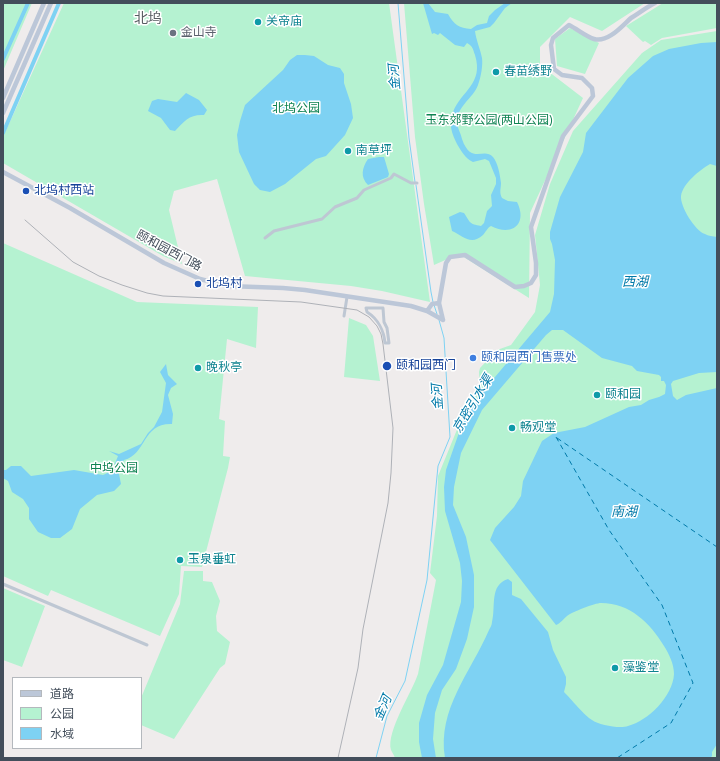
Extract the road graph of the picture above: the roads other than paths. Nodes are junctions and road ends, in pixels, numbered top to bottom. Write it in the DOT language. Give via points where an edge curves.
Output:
graph roads {
  1 [pos="44,3"];
  2 [pos="51,3"];
  3 [pos="655,3"];
  4 [pos="3,98"];
  5 [pos="3,113"];
  6 [pos="3,172"];
  7 [pos="416,183"];
  8 [pos="265,238"];
  9 [pos="347,297"];
  10 [pos="436,303"];
  11 [pos="384,308"];
  12 [pos="427,311"];
  13 [pos="344,316"];
  14 [pos="3,584"];
  15 [pos="147,645"];
  1 -- 4 [label="street"];
  2 -- 5 [label="street"];
  3 -- 10 [label="street" via="603,39 594,39 569,25 553,38 551,45 554,69 562,75 582,78 592,88 593,96 563,136 532,226 536,275 530,283 515,287 465,255 450,257"];
  6 -- 9 [label="street, 颐和园西门路" via="164,263 192,276 228,286 283,288"];
  7 -- 8 [label="street" via="411,184 394,174 391,178 364,190 357,198 335,207 322,219 274,231"];
  9 -- 12 [label="street, 颐和园西门路" via="411,306"];
  9 -- 13 [label="street"];
  10 -- 12 [label="street"];
  10 -- 12 [label="street, 颐和园西门路" via="443,320"];
  11 -- 11 [label="street" via="366,308 381,329 385,343 389,343"];
  14 -- 15 [label="street"];
}
